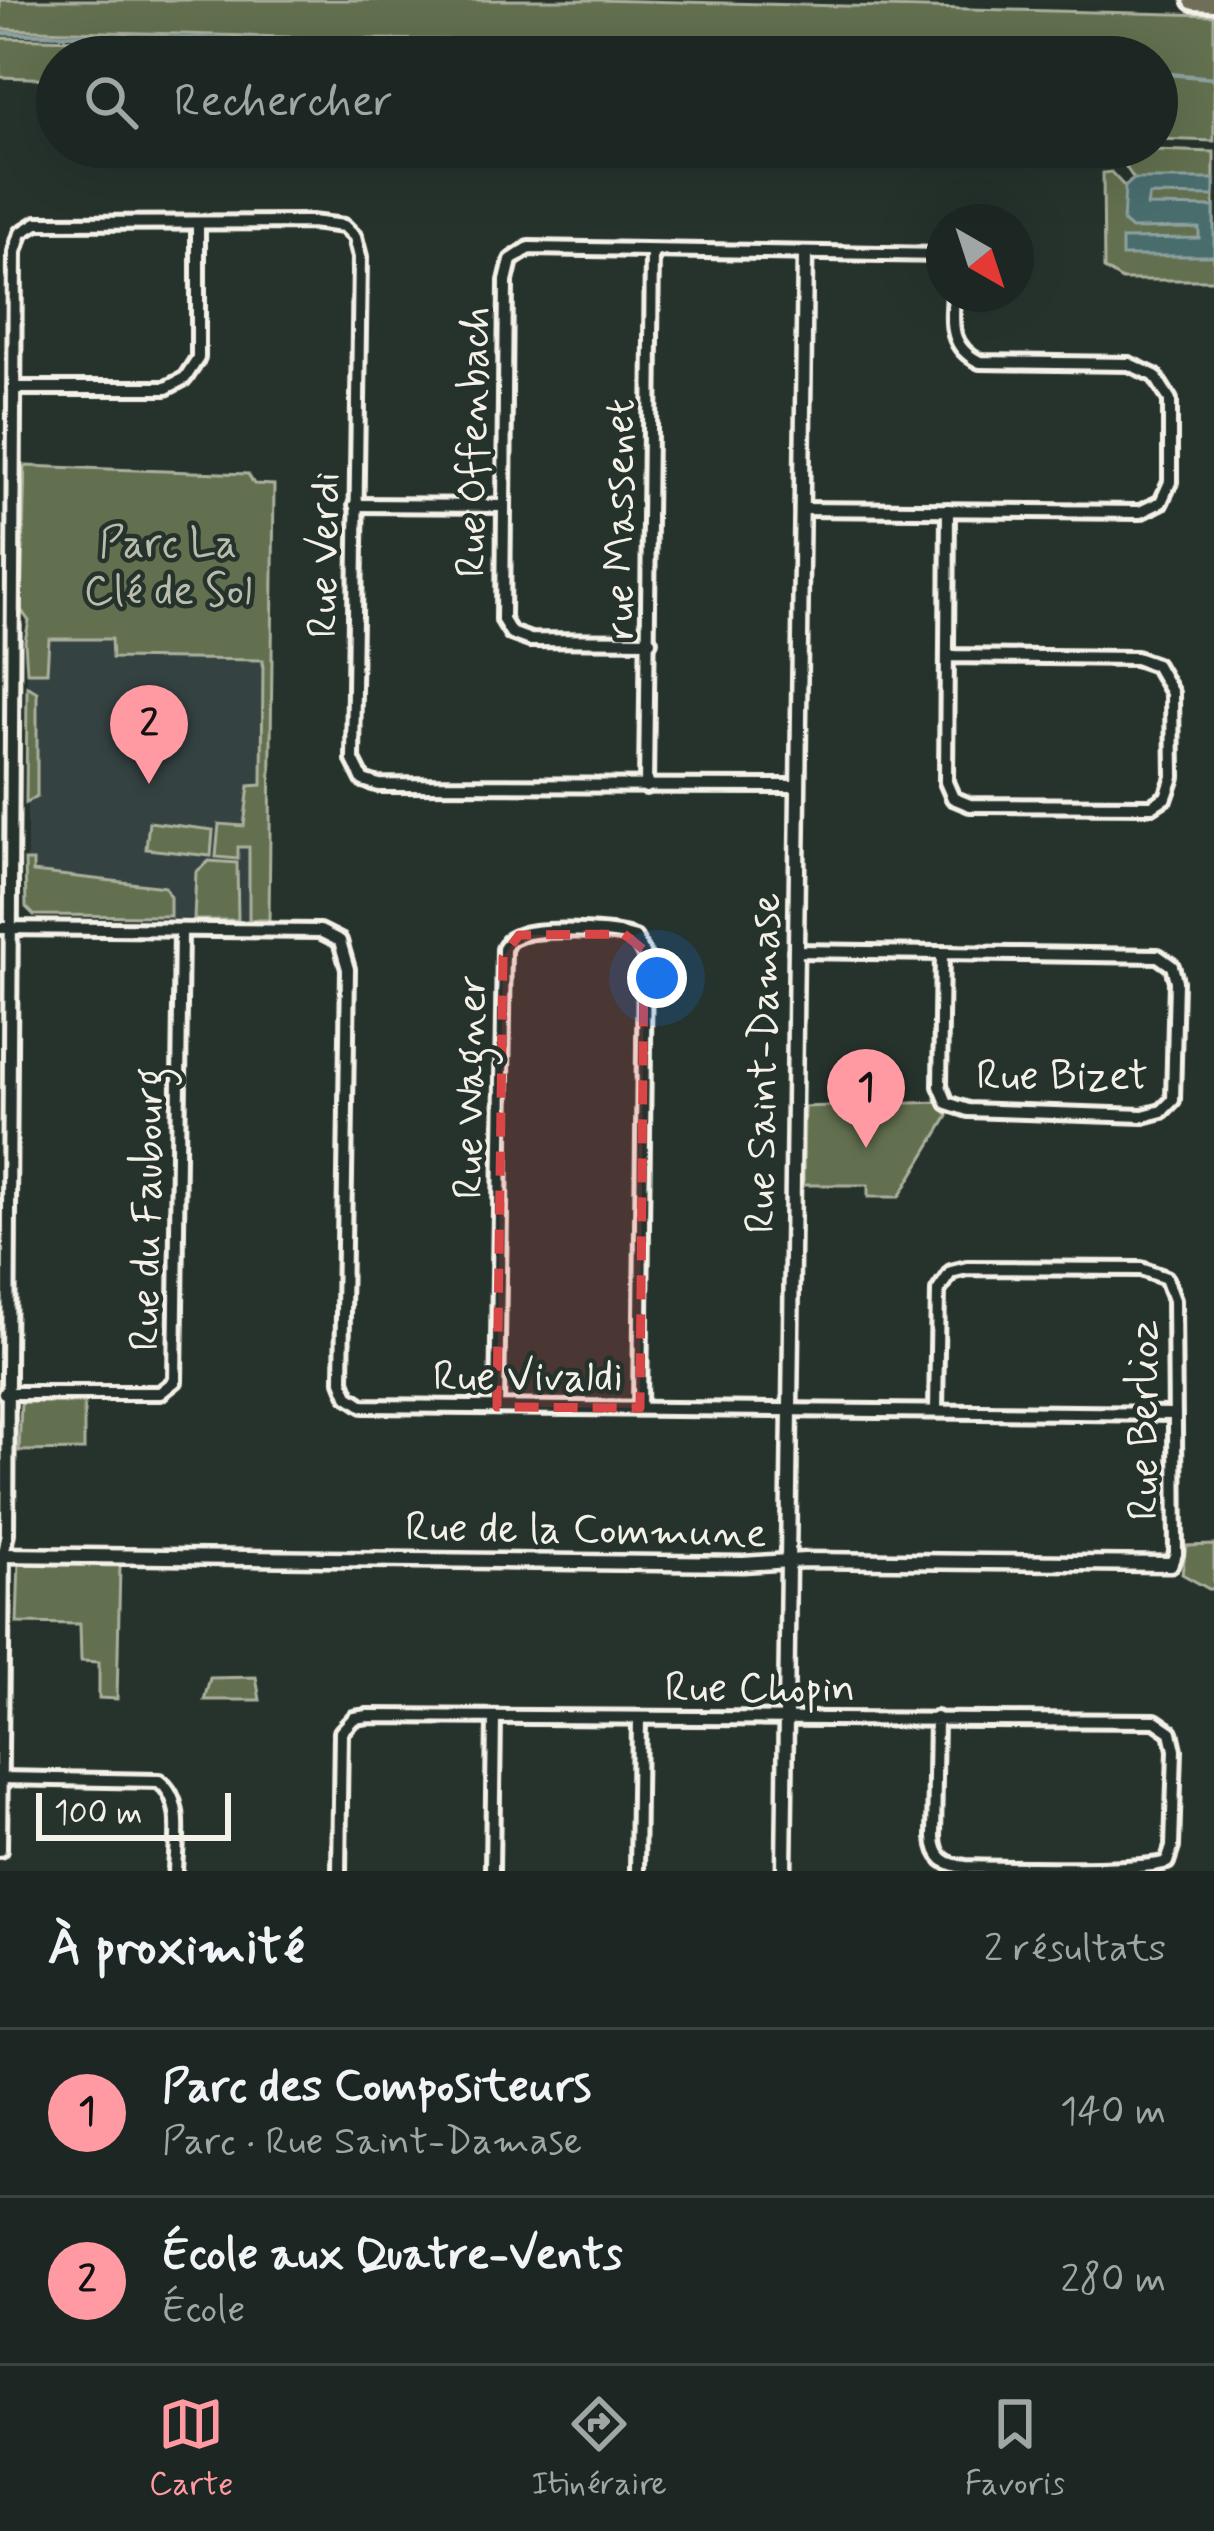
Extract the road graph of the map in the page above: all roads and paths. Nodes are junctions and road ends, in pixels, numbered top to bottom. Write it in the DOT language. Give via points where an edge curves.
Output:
graph roads {
  1 [pos="1194,0"];
  2 [pos="1214,1"];
  3 [pos="198,225"];
  4 [pos="652,251"];
  5 [pos="805,255"];
  6 [pos="926,255"];
  7 [pos="954,312"];
  8 [pos="14,388"];
  9 [pos="355,505"];
  10 [pos="503,506"];
  11 [pos="801,509"];
  12 [pos="948,510"];
  13 [pos="7,626"];
  14 [pos="650,641"];
  15 [pos="947,656"];
  16 [pos="797,786"];
  17 [pos="646,787"];
  18 [pos="5,928"];
  19 [pos="181,931"];
  20 [pos="795,951"];
  21 [pos="942,953"];
  22 [pos="3,1393"];
  23 [pos="497,1406"];
  24 [pos="640,1408"];
  25 [pos="790,1410"];
  26 [pos="936,1410"];
  27 [pos="1174,1414"];
  28 [pos="2,1555"];
  29 [pos="788,1563"];
  30 [pos="1171,1564"];
  31 [pos="1,1714"];
  32 [pos="494,1718"];
  33 [pos="639,1718"];
  34 [pos="936,1718"];
  35 [pos="786,1720"];
  36 [pos="1,1778"];
  37 [pos="0,1850"];
  38 [pos="175,1871"];
  39 [pos="339,1871"];
  40 [pos="491,1871"];
  41 [pos="637,1871"];
  42 [pos="784,1871"];
  1 -- 2 [label="highway"];
  3 -- 8 [label="street" via="197,358 185,378 166,388"];
  3 -- 8 [label="street, Rue Verdi" via="37,223 21,233"];
  3 -- 9 [label="street, Rue Verdi" via="337,224 355,237"];
  4 -- 5 [label="street, Rue Offenbach"];
  4 -- 10 [label="street, Rue Offenbach" via="529,248 508,264"];
  4 -- 14 [label="street, rue Massenet"];
  5 -- 6 [label="street, Rue Offenbach"];
  5 -- 11 [label="street, Rue Saint-Damase"];
  7 -- 12 [label="street" via="954,340 980,362 1129,364 1155,376 1170,400 1170,482 1161,502 1140,512"];
  8 -- 13 [label="street"];
  9 -- 10 [label="street"];
  9 -- 17 [label="street, Rue Verdi" via="353,760 363,780"];
  10 -- 14 [label="street, Rue Offenbach" via="502,611 511,633"];
  11 -- 12 [label="street"];
  11 -- 16 [label="street, Rue Saint-Damase"];
  12 -- 15 [label="street"];
  13 -- 18 [label="street"];
  14 -- 17 [label="street, rue Massenet"];
  15 -- 15 [label="street" via="952,798 970,805 1152,806 1166,797 1172,693 1156,665 1136,658"];
  16 -- 17 [label="street, Rue Verdi"];
  16 -- 20 [label="street, Rue Saint-Damase"];
  18 -- 19 [label="street"];
  18 -- 22 [label="street"];
  19 -- 22 [label="street, Rue du Faubourg" via="175,1381 160,1393"];
  19 -- 23 [label="street, Rue Vivaldi" via="320,931 345,950 343,1386 363,1406"];
  20 -- 21 [label="street, Rue Bizet"];
  20 -- 25 [label="street, Rue Saint-Damase"];
  21 -- 21 [label="street, Rue Bizet" via="940,1086 947,1103 1143,1116 1173,1100 1176,981 1165,958"];
  22 -- 28 [label="street"];
  23 -- 24 [label="street, Rue Vivaldi"];
  23 -- 24 [label="street, Rue Wagner" via="504,949 529,933 597,933 635,938 645,956"];
  24 -- 25 [label="street, Rue Vivaldi"];
  25 -- 26 [label="street, Rue Vivaldi"];
  25 -- 29 [label="street, Rue Saint-Damase"];
  26 -- 27 [label="street, Rue Vivaldi"];
  26 -- 27 [label="street, Rue Berlioz" via="944,1276 967,1268 1141,1269 1166,1278 1173,1293"];
  27 -- 30 [label="street, Rue Berlioz"];
  28 -- 29 [label="street, Rue de la Commune"];
  28 -- 31 [label="street"];
  29 -- 30 [label="street, Rue de la Commune"];
  29 -- 35 [label="street, Rue Saint-Damase"];
  31 -- 36 [label="street"];
  32 -- 33 [label="street, Rue Chopin"];
  32 -- 39 [label="street, Rue Chopin" via="368,1716 348,1723 340,1738"];
  32 -- 40 [label="street"];
  33 -- 35 [label="street, Rue Chopin"];
  33 -- 41 [label="street"];
  34 -- 34 [label="street, Rue Chopin" via="1162,1722 1175,1757 1167,1862 1121,1869 943,1861 934,1848"];
  34 -- 35 [label="street, Rue Chopin"];
  35 -- 42 [label="street, Rue Saint-Damase"];
  36 -- 37 [label="street"];
  36 -- 38 [label="street" via="159,1781 174,1798"];
}
